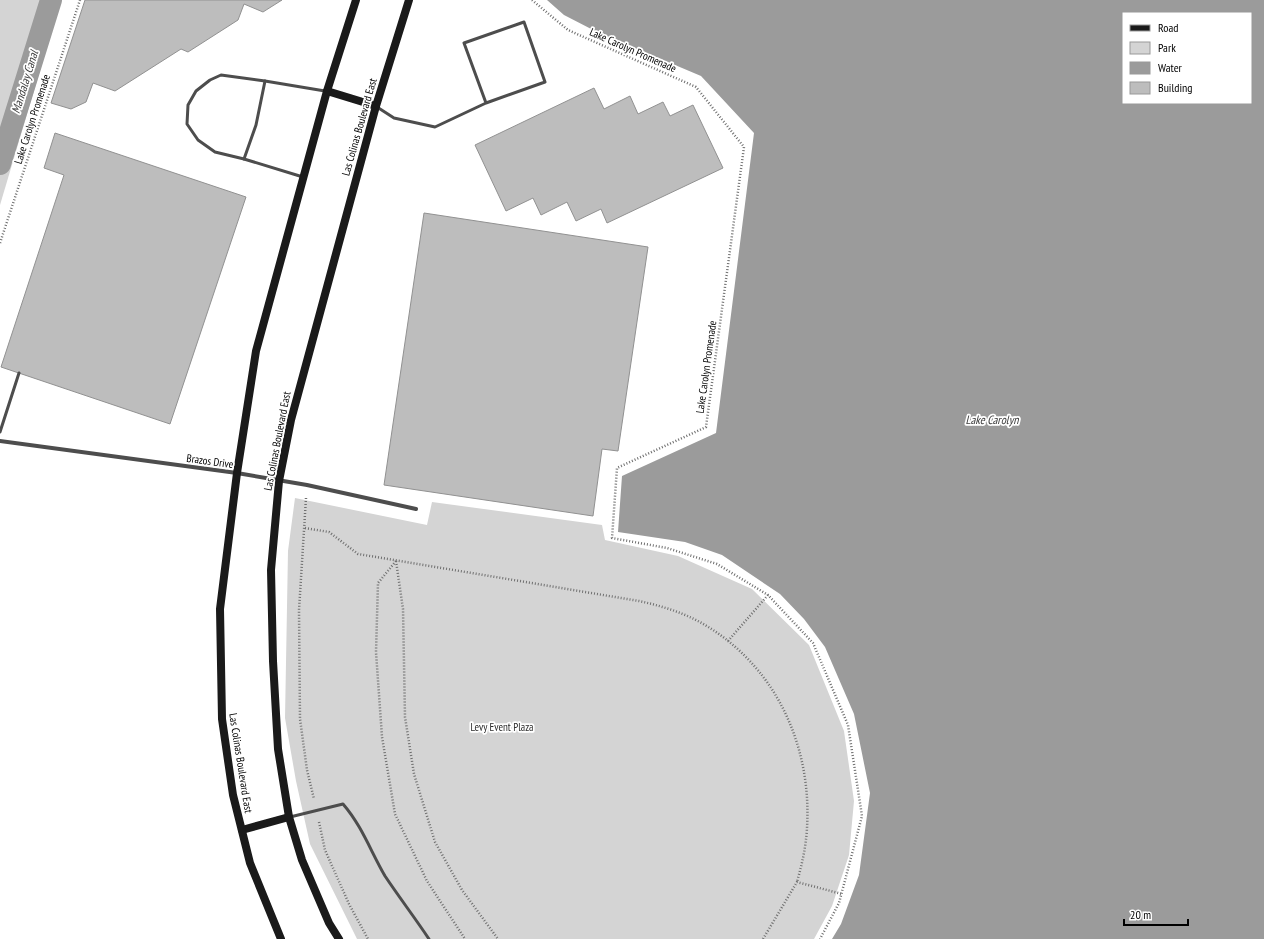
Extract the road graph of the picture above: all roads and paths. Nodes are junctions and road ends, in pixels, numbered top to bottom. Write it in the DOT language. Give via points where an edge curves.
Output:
graph roads {
  1 [pos="80,0"];
  2 [pos="356,0"];
  3 [pos="410,0"];
  4 [pos="532,0"];
  5 [pos="265,81"];
  6 [pos="327,91"];
  7 [pos="486,103"];
  8 [pos="376,106"];
  9 [pos="244,159"];
  10 [pos="303,177"];
  11 [pos="0,243"];
  12 [pos="19,373"];
  13 [pos="0,432"];
  14 [pos="0,442"];
  15 [pos="237,473"];
  16 [pos="279,481"];
  17 [pos="307,485"];
  18 [pos="416,510"];
  19 [pos="305,528"];
  20 [pos="396,560"];
  21 [pos="768,595"];
  22 [pos="728,641"];
  23 [pos="316,810"];
  24 [pos="289,817"];
  25 [pos="242,830"];
  26 [pos="797,882"];
  27 [pos="842,894"];
  28 [pos="281,939"];
  29 [pos="339,939"];
  30 [pos="368,939"];
  31 [pos="429,939"];
  32 [pos="465,939"];
  33 [pos="498,939"];
  34 [pos="763,939"];
  35 [pos="820,939"];
  1 -- 11 [label="path, Lake Carolyn Promenade"];
  2 -- 6 [label="main road, Las Colinas Boulevard East"];
  3 -- 8 [label="main road, Las Colinas Boulevard East"];
  4 -- 21 [label="path, Lake Carolyn Promenade" via="568,30 696,87 744,147 706,427 617,468 612,538 667,548 717,564"];
  5 -- 6 [label="lane"];
  5 -- 9 [label="lane" via="256,125"];
  5 -- 9 [label="lane" via="221,75 196,91 188,105 187,124 198,140 215,152"];
  6 -- 8 [label="main road"];
  6 -- 10 [label="main road, Las Colinas Boulevard East"];
  7 -- 7 [label="lane" via="545,82 524,22 464,43"];
  7 -- 8 [label="lane" via="435,127 394,118"];
  8 -- 16 [label="main road, Las Colinas Boulevard East" via="291,420"];
  9 -- 10 [label="lane"];
  10 -- 15 [label="main road, Las Colinas Boulevard East" via="256,351"];
  12 -- 13 [label="lane"];
  14 -- 15 [label="street, Brazos Drive"];
  15 -- 16 [label="street, Brazos Drive"];
  15 -- 25 [label="main road, Las Colinas Boulevard East" via="220,609 222,719 233,795"];
  16 -- 17 [label="street, Brazos Drive"];
  16 -- 24 [label="main road, Las Colinas Boulevard East" via="270,570 278,748"];
  17 -- 18 [label="street, Brazos Drive"];
  17 -- 19 [label="path"];
  19 -- 20 [label="path" via="329,532 358,554"];
  19 -- 23 [label="path" via="299,610 300,719"];
  20 -- 22 [label="path" via="639,600 683,614 704,624"];
  20 -- 32 [label="path" via="378,583 376,652 382,737 395,814 427,881"];
  20 -- 33 [label="path" via="403,610 405,717 414,774 435,842 462,890"];
  21 -- 22 [label="path"];
  21 -- 27 [label="path, Lake Carolyn Promenade" via="813,643 848,725 862,816"];
  22 -- 26 [label="path" via="756,667 770,685 782,706 800,752 807,800 807,828"];
  23 -- 24 [label="lane"];
  23 -- 30 [label="path" via="325,850"];
  23 -- 31 [label="lane" via="343,804 369,843 385,875"];
  24 -- 25 [label="main road"];
  24 -- 29 [label="main road, Las Colinas Boulevard East" via="302,860 329,923"];
  25 -- 28 [label="main road, Las Colinas Boulevard East" via="250,863"];
  26 -- 27 [label="path"];
  26 -- 34 [label="path"];
  27 -- 35 [label="path, Lake Carolyn Promenade"];
}
